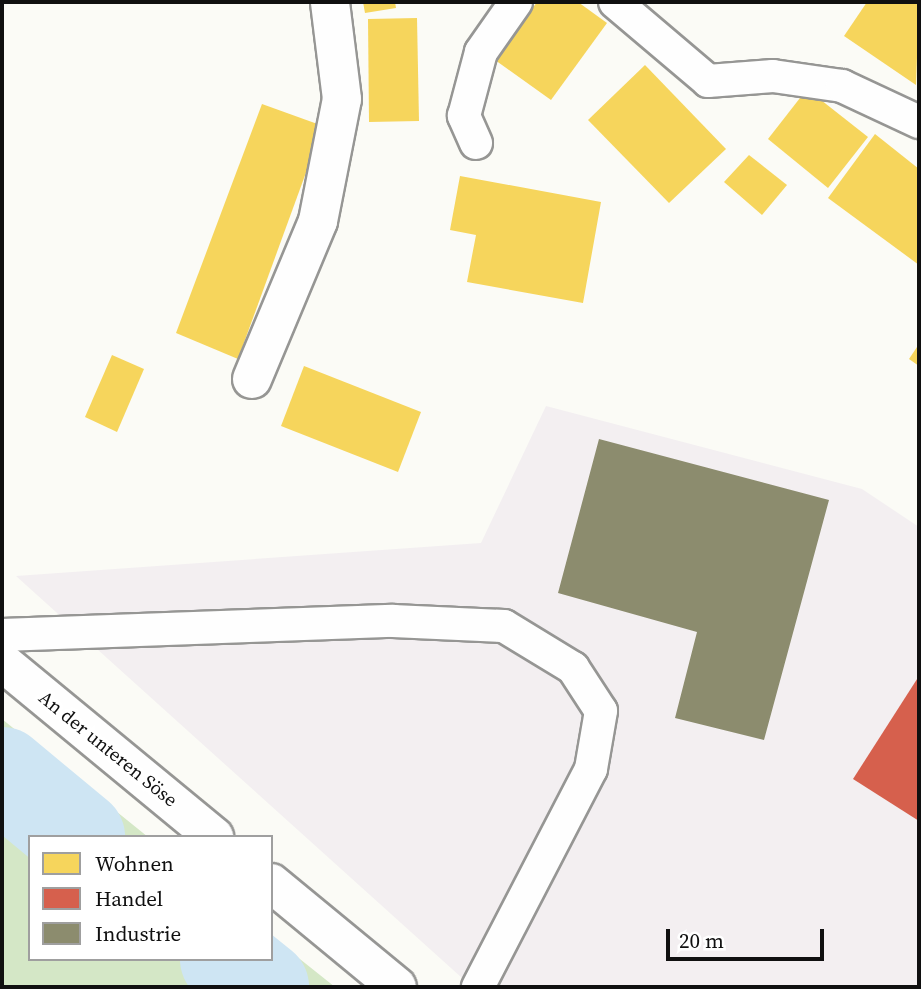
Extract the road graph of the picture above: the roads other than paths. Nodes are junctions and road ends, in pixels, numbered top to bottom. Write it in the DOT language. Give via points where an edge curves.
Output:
graph roads {
  1 [pos="330,2"];
  2 [pos="516,2"];
  3 [pos="615,2"];
  4 [pos="919,122"];
  5 [pos="476,143"];
  6 [pos="252,379"];
  7 [pos="2,635"];
  8 [pos="2,662"];
  9 [pos="213,835"];
  10 [pos="273,885"];
  11 [pos="397,987"];
  12 [pos="478,987"];
  1 -- 6 [label="street" via="342,99 318,221"];
  2 -- 5 [label="lane" via="481,51 464,116"];
  3 -- 4 [label="lane" via="708,81 772,76 842,86"];
  7 -- 12 [label="lane" via="393,621 503,626 573,668 601,710 591,769"];
  8 -- 9 [label="street, An der unteren Söse"];
  10 -- 11 [label="street"];
}
